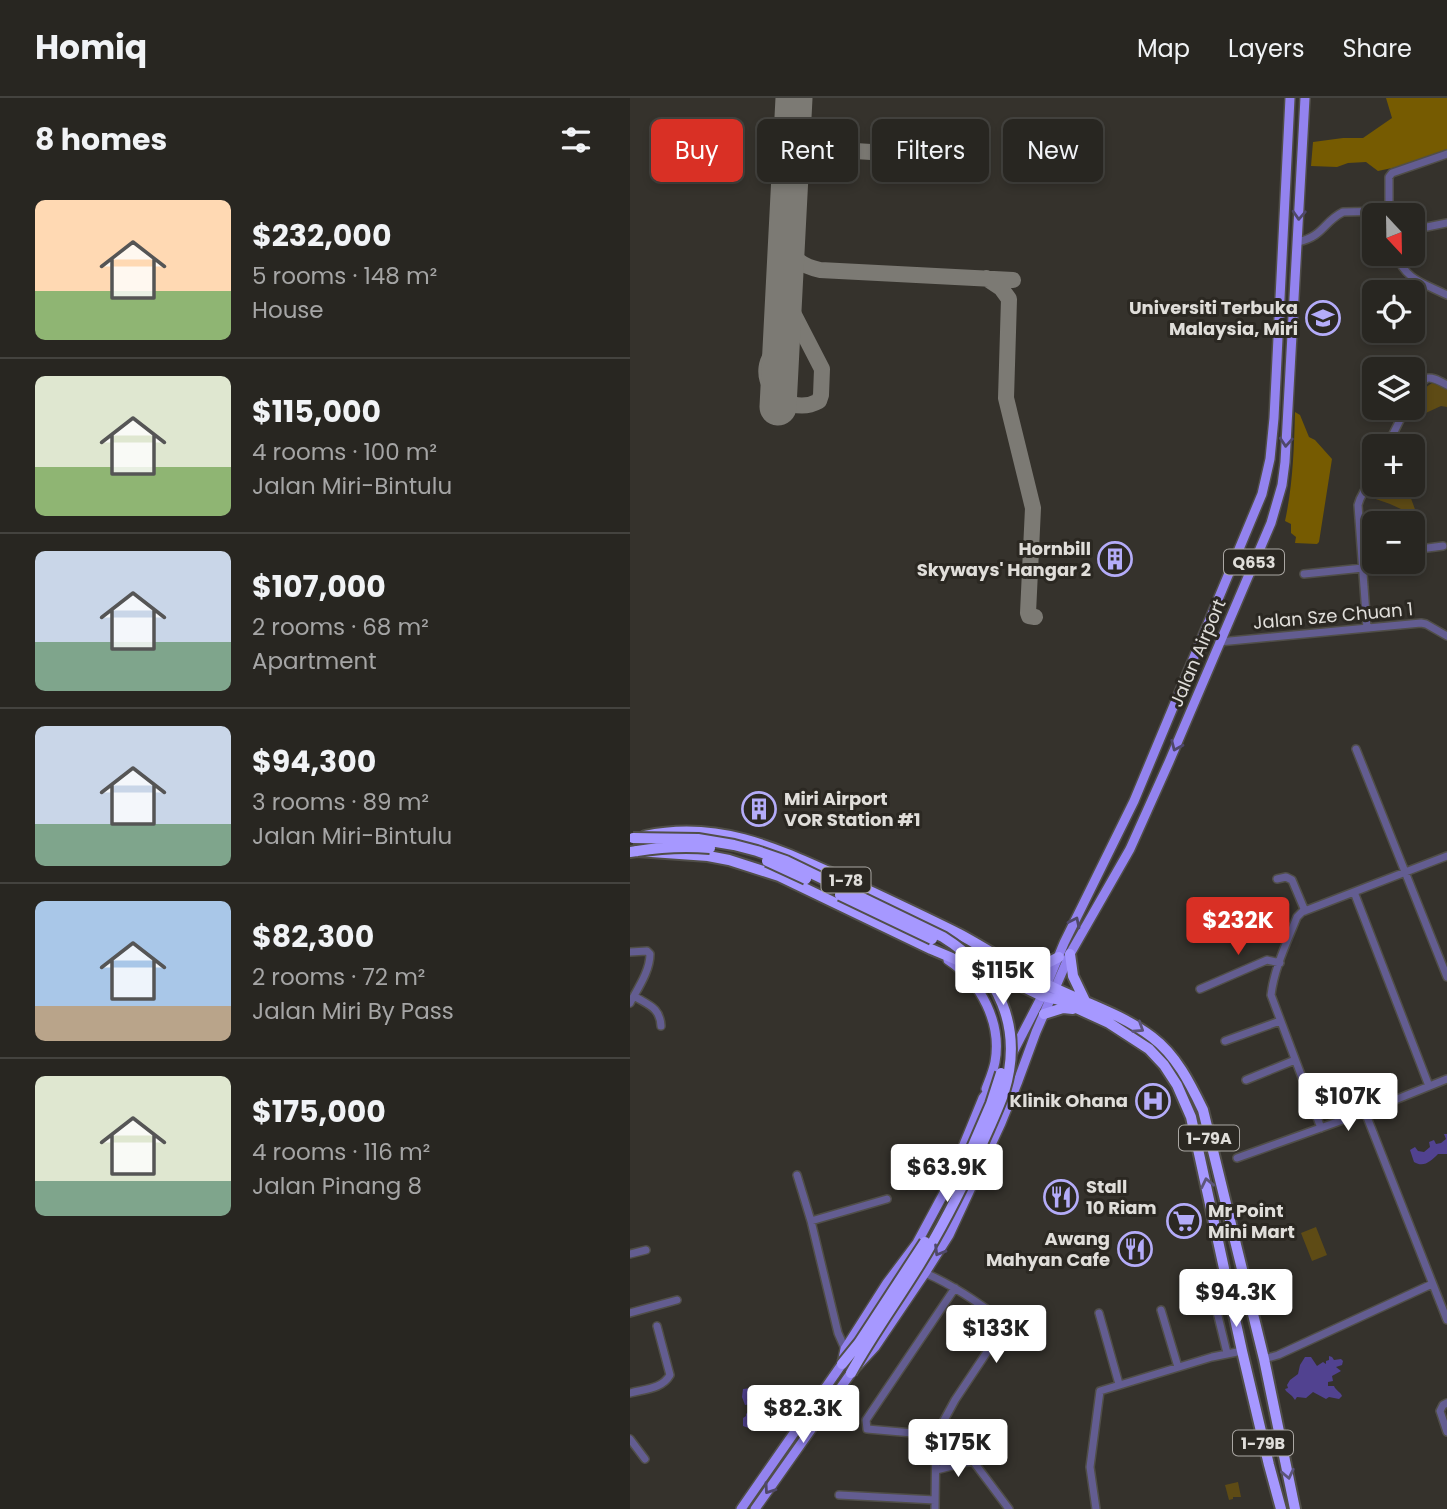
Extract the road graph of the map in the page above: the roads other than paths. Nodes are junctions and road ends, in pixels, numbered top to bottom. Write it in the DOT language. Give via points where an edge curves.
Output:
graph roads {
  1 [pos="1290,98"];
  2 [pos="1305,98"];
  3 [pos="1447,154"];
  4 [pos="1389,203"];
  5 [pos="1362,212"];
  6 [pos="1447,223"];
  7 [pos="1425,227"];
  8 [pos="1298,242"];
  9 [pos="1281,266"];
  10 [pos="1401,266"];
  11 [pos="1447,288"];
  12 [pos="1437,290"];
  13 [pos="1447,295"];
  14 [pos="1425,379"];
  15 [pos="1447,385"];
  16 [pos="1362,495"];
  17 [pos="1362,546"];
  18 [pos="1443,546"];
  19 [pos="1425,548"];
  20 [pos="1362,568"];
  21 [pos="1304,574"];
  22 [pos="1363,574"];
  23 [pos="1367,628"];
  24 [pos="1447,636"];
  25 [pos="1219,642"];
  26 [pos="1196,653"];
  27 [pos="1356,749"];
  28 [pos="631,839"];
  29 [pos="634,852"];
  30 [pos="1447,856"];
  31 [pos="1406,872"];
  32 [pos="1277,879"];
  33 [pos="1354,892"];
  34 [pos="1305,911"];
  35 [pos="931,949"];
  36 [pos="630,952"];
  37 [pos="1064,956"];
  38 [pos="1280,963"];
  39 [pos="1013,965"];
  40 [pos="1447,977"];
  41 [pos="1200,989"];
  42 [pos="1048,992"];
  43 [pos="632,999"];
  44 [pos="1082,1005"];
  45 [pos="1044,1014"];
  46 [pos="1280,1021"];
  47 [pos="661,1026"];
  48 [pos="1225,1041"];
  49 [pos="1295,1060"];
  50 [pos="1447,1079"];
  51 [pos="1246,1080"];
  52 [pos="1429,1086"];
  53 [pos="984,1098"];
  54 [pos="1365,1112"];
  55 [pos="1321,1128"];
  56 [pos="1237,1158"];
  57 [pos="797,1175"];
  58 [pos="887,1199"];
  59 [pos="811,1221"];
  60 [pos="646,1250"];
  61 [pos="630,1254"];
  62 [pos="925,1273"];
  63 [pos="1432,1284"];
  64 [pos="955,1288"];
  65 [pos="677,1300"];
  66 [pos="1161,1310"];
  67 [pos="630,1312"];
  68 [pos="1217,1312"];
  69 [pos="1099,1313"];
  70 [pos="1447,1319"];
  71 [pos="657,1326"];
  72 [pos="1241,1348"];
  73 [pos="845,1349"];
  74 [pos="1227,1353"];
  75 [pos="1264,1359"];
  76 [pos="842,1364"];
  77 [pos="1178,1367"];
  78 [pos="851,1373"];
  79 [pos="1248,1377"];
  80 [pos="1119,1384"];
  81 [pos="630,1393"];
  82 [pos="1447,1403"];
  83 [pos="1447,1432"];
  84 [pos="936,1435"];
  85 [pos="630,1439"];
  86 [pos="996,1455"];
  87 [pos="645,1459"];
  88 [pos="973,1461"];
  89 [pos="936,1470"];
  90 [pos="839,1494"];
  91 [pos="935,1505"];
  92 [pos="741,1509"];
  93 [pos="755,1509"];
  94 [pos="1009,1509"];
  95 [pos="1096,1509"];
  96 [pos="1281,1509"];
  97 [pos="1295,1509"];
  1 -- 9 [label="main road, Jalan Airport / Q653"];
  2 -- 8 [label="main road, Jalan Airport / Q653, one-way"];
  3 -- 4 [label="street" via="1392,173"];
  5 -- 8 [label="street" via="1343,212 1314,237"];
  6 -- 7 [label="street"];
  8 -- 9 [label="main road" via="1285,250"];
  8 -- 25 [label="main road, Jalan Airport / Q653, one-way" via="1282,485 1271,523"];
  9 -- 26 [label="main road, Jalan Airport / Q653" via="1268,471 1253,519"];
  10 -- 12 [label="street" via="1408,275"];
  11 -- 12 [label="street"];
  12 -- 13 [label="street"];
  14 -- 15 [label="street" via="1433,377"];
  16 -- 17 [label="street" via="1358,505"];
  18 -- 19 [label="street"];
  20 -- 21 [label="street"];
  22 -- 23 [label="street"];
  23 -- 24 [label="street, Jalan Sze Chuan 1" via="1423,624"];
  23 -- 25 [label="street, Jalan Sze Chuan 1"];
  25 -- 26 [label="main road" via="1206,644"];
  25 -- 37 [label="main road, Jalan Airport / Q653, one-way" via="1130,849"];
  37 -- 26 [label="main road, Jalan Airport / Q653, one-way"];
  27 -- 31 [label="street"];
  28 -- 39 [label="highway, 1-78" via="684,830 752,841 880,895"];
  28 -- 78 [label="highway, bridge" via="698,839 786,861 959,947 990,981 1003,1006 1010,1048 1000,1103 947,1219"];
  29 -- 35 [label="highway, 1-78" via="708,856 753,867"];
  29 -- 76 [label="highway, bridge" via="671,846 709,848 765,860 945,946 972,968 995,1004 1004,1037 1004,1059 991,1104 936,1223"];
  30 -- 31 [label="street"];
  31 -- 33 [label="street"];
  31 -- 40 [label="street"];
  32 -- 34 [label="street" via="1292,880"];
  33 -- 34 [label="street"];
  33 -- 52 [label="street"];
  34 -- 38 [label="street" via="1297,917"];
  35 -- 42 [label="highway, 1-78"];
  35 -- 53 [label="main road" via="969,978 991,1016 995,1063"];
  36 -- 43 [label="street" via="650,954"];
  37 -- 39 [label="highway" via="1032,968"];
  37 -- 42 [label="main road, Jalan Airport / Q653"];
  37 -- 44 [label="highway"];
  38 -- 41 [label="street" via="1267,960"];
  38 -- 46 [label="street" via="1271,995"];
  39 -- 42 [label="highway, 1-78"];
  42 -- 44 [label="highway, 1-79A"];
  42 -- 45 [label="main road"];
  42 -- 53 [label="main road"];
  43 -- 47 [label="street" via="655,1009"];
  44 -- 45 [label="highway"];
  72 -- 44 [label="highway, 1-79B, one-way" via="1198,1140 1177,1085 1149,1049"];
  44 -- 75 [label="highway, 1-79A, one-way" via="1132,1023 1154,1038 1188,1078 1203,1110"];
  45 -- 62 [label="main road, one-way" via="984,1161 949,1235"];
  46 -- 48 [label="street"];
  46 -- 49 [label="street"];
  49 -- 51 [label="street"];
  49 -- 55 [label="street"];
  50 -- 52 [label="street"];
  52 -- 54 [label="street"];
  53 -- 73 [label="main road" via="945,1191 917,1243"];
  54 -- 55 [label="street"];
  54 -- 63 [label="street"];
  55 -- 56 [label="street"];
  57 -- 59 [label="street"];
  58 -- 59 [label="street"];
  59 -- 73 [label="street"];
  60 -- 61 [label="street"];
  62 -- 64 [label="street"];
  62 -- 78 [label="main road"];
  63 -- 70 [label="street"];
  63 -- 75 [label="street"];
  64 -- 84 [label="street" via="1002,1320 1003,1328"];
  64 -- 84 [label="street" via="866,1420 867,1429"];
  65 -- 67 [label="street"];
  66 -- 77 [label="street"];
  68 -- 74 [label="street"];
  69 -- 80 [label="street"];
  71 -- 81 [label="street" via="670,1375 662,1385"];
  72 -- 74 [label="street"];
  72 -- 75 [label="highway"];
  72 -- 79 [label="highway, 1-79B"];
  73 -- 76 [label="main road"];
  74 -- 77 [label="street"];
  75 -- 79 [label="highway" via="1250,1368"];
  75 -- 97 [label="highway, 1-79A, one-way"];
  76 -- 92 [label="main road"];
  77 -- 80 [label="street"];
  78 -- 93 [label="main road, one-way"];
  79 -- 96 [label="highway, 1-79B"];
  80 -- 95 [label="street" via="1100,1391 1090,1466"];
  82 -- 83 [label="street" via="1440,1408"];
  84 -- 89 [label="street"];
  85 -- 87 [label="street"];
  86 -- 88 [label="street"];
  88 -- 89 [label="street"];
  88 -- 94 [label="street"];
  89 -- 91 [label="street"];
  90 -- 91 [label="street"];
}
